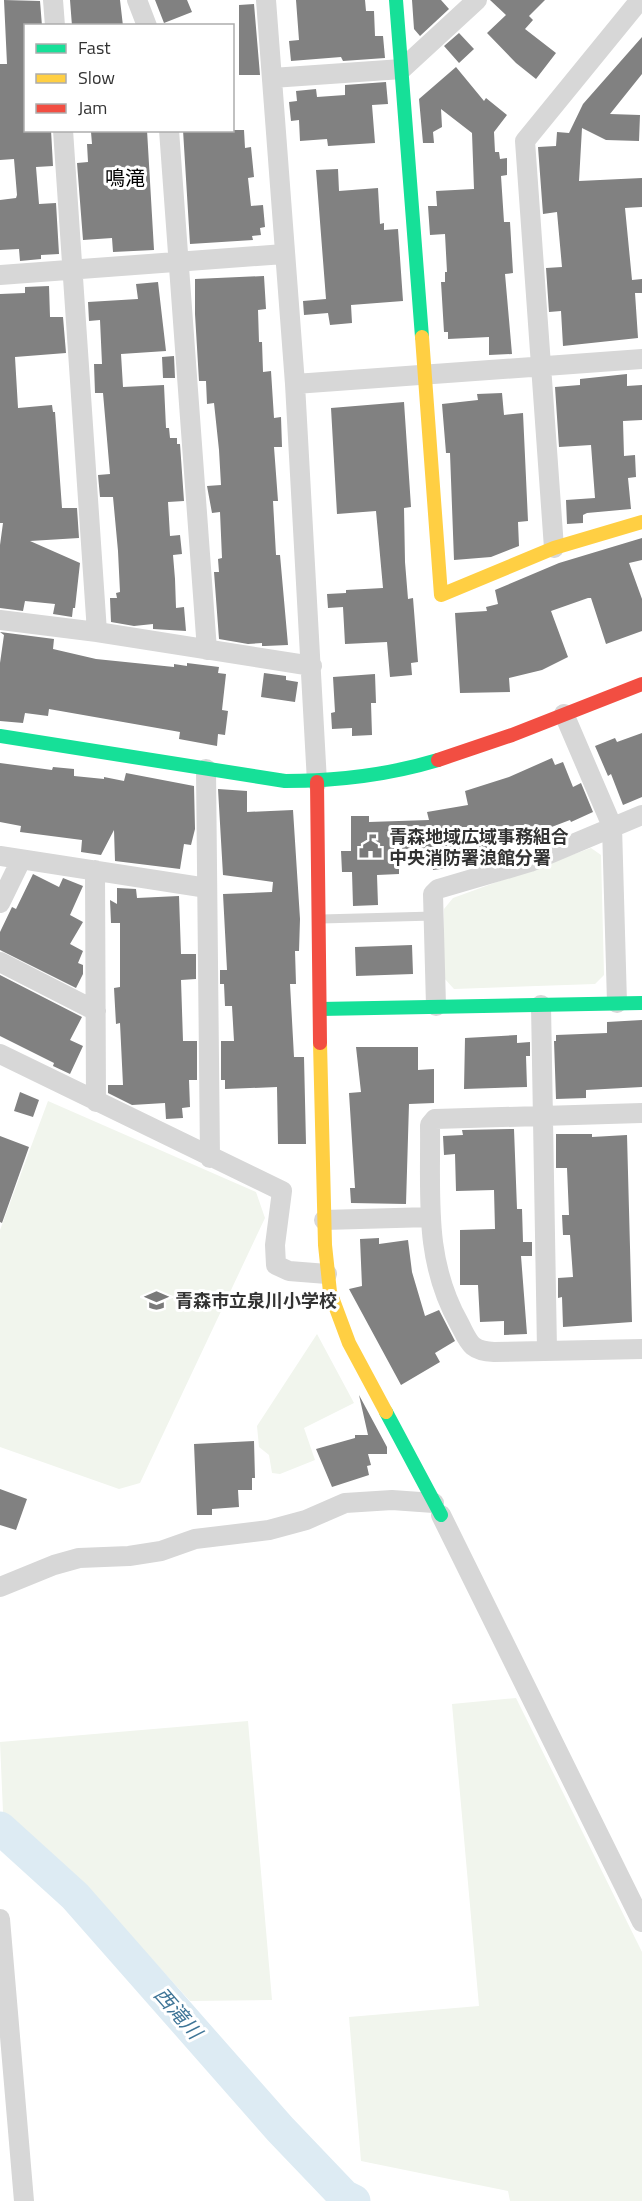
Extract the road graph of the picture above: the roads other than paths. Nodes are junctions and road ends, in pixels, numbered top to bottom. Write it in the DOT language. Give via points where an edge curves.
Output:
graph roads {
  1 [pos="53,0"];
  2 [pos="136,0"];
  3 [pos="266,0"];
  4 [pos="396,0"];
  5 [pos="477,0"];
  6 [pos="637,11"];
  7 [pos="55,24"];
  8 [pos="146,24"];
  9 [pos="402,69"];
  10 [pos="272,78"];
  11 [pos="63,132"];
  12 [pos="169,132"];
  13 [pos="284,254"];
  14 [pos="177,262"];
  15 [pos="73,269"];
  16 [pos="0,275"];
  17 [pos="642,359"];
  18 [pos="542,366"];
  19 [pos="425,374"];
  20 [pos="295,384"];
  21 [pos="642,522"];
  22 [pos="554,548"];
  23 [pos="0,620"];
  24 [pos="97,632"];
  25 [pos="207,650"];
  26 [pos="312,666"];
  27 [pos="642,684"];
  28 [pos="564,714"];
  29 [pos="0,736"];
  30 [pos="206,769"];
  31 [pos="316,782"];
  32 [pos="642,815"];
  33 [pos="612,826"];
  34 [pos="0,856"];
  35 [pos="21,860"];
  36 [pos="95,870"];
  37 [pos="207,888"];
  38 [pos="0,903"];
  39 [pos="434,916"];
  40 [pos="318,919"];
  41 [pos="0,962"];
  42 [pos="617,1003"];
  43 [pos="642,1003"];
  44 [pos="542,1005"];
  45 [pos="436,1006"];
  46 [pos="320,1009"];
  47 [pos="96,1011"];
  48 [pos="0,1054"];
  49 [pos="96,1102"];
  50 [pos="642,1114"];
  51 [pos="543,1115"];
  52 [pos="210,1158"];
  53 [pos="431,1216"];
  54 [pos="324,1220"];
  55 [pos="327,1274"];
  56 [pos="642,1348"];
  57 [pos="547,1350"];
  58 [pos="438,1509"];
  59 [pos="0,1587"];
  60 [pos="0,1919"];
  61 [pos="642,1922"];
  62 [pos="24,2201"];
  1 -- 7 [label="street"];
  2 -- 8 [label="street"];
  3 -- 10 [label="street"];
  4 -- 9 [label="street"];
  5 -- 9 [label="street"];
  6 -- 18 [label="street" via="525,141"];
  9 -- 10 [label="street"];
  9 -- 19 [label="street"];
  10 -- 13 [label="street"];
  11 -- 15 [label="street"];
  12 -- 14 [label="street"];
  13 -- 14 [label="street"];
  13 -- 20 [label="street"];
  14 -- 15 [label="street"];
  14 -- 25 [label="street"];
  15 -- 16 [label="street"];
  15 -- 24 [label="street"];
  17 -- 18 [label="street"];
  18 -- 19 [label="street"];
  18 -- 22 [label="street"];
  19 -- 20 [label="street"];
  19 -- 22 [label="street" via="441,595"];
  20 -- 26 [label="street"];
  21 -- 22 [label="street"];
  23 -- 24 [label="street"];
  24 -- 25 [label="street"];
  25 -- 26 [label="street"];
  26 -- 31 [label="street"];
  27 -- 28 [label="street"];
  28 -- 31 [label="street" via="442,759"];
  28 -- 33 [label="street"];
  29 -- 30 [label="street"];
  30 -- 31 [label="street"];
  30 -- 37 [label="street"];
  31 -- 40 [label="street"];
  32 -- 33 [label="street"];
  33 -- 39 [label="street" via="530,862 438,889 433,894"];
  33 -- 42 [label="street"];
  34 -- 35 [label="street"];
  35 -- 36 [label="street"];
  35 -- 38 [label="street"];
  36 -- 37 [label="street"];
  36 -- 47 [label="street"];
  37 -- 52 [label="street"];
  39 -- 40 [label="lane"];
  39 -- 45 [label="street"];
  40 -- 46 [label="street"];
  41 -- 47 [label="street"];
  42 -- 43 [label="street"];
  42 -- 44 [label="street"];
  44 -- 45 [label="street"];
  44 -- 51 [label="street"];
  45 -- 46 [label="street"];
  46 -- 54 [label="street"];
  47 -- 49 [label="street"];
  48 -- 49 [label="street"];
  49 -- 52 [label="street"];
  50 -- 51 [label="street"];
  51 -- 53 [label="street" via="435,1119 430,1125"];
  51 -- 57 [label="street"];
  52 -- 55 [label="street" via="282,1191 276,1265 289,1271"];
  53 -- 54 [label="street"];
  53 -- 57 [label="street" via="443,1293 471,1345 480,1352"];
  54 -- 55 [label="street"];
  55 -- 58 [label="street" via="335,1309 349,1343"];
  56 -- 57 [label="street"];
  58 -- 59 [label="street" via="392,1500 345,1503 269,1530 195,1539 129,1556 79,1558"];
  58 -- 61 [label="street"];
  60 -- 62 [label="street"];
}
